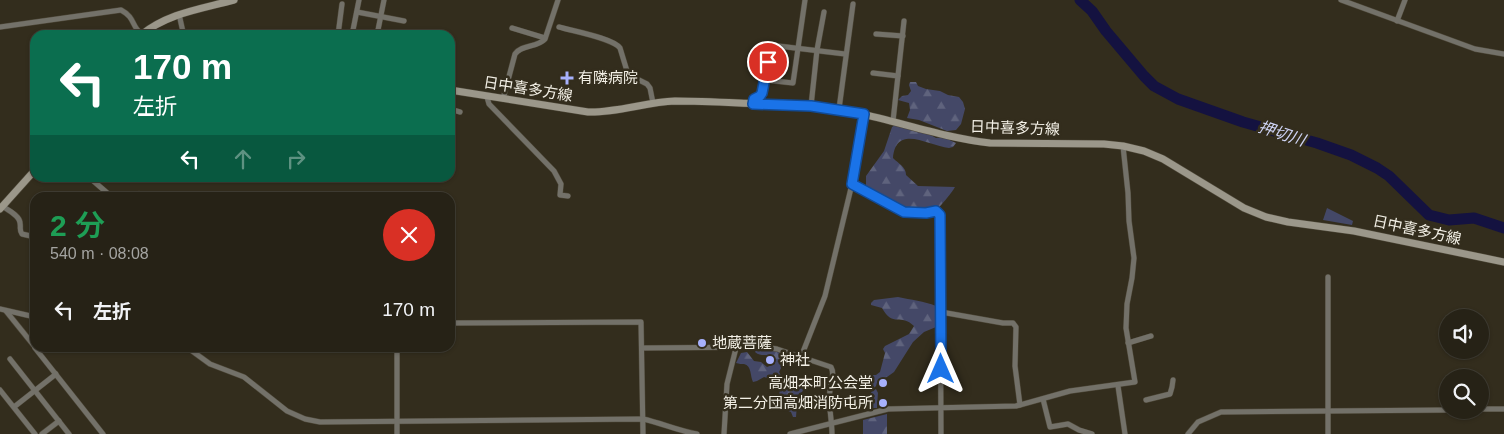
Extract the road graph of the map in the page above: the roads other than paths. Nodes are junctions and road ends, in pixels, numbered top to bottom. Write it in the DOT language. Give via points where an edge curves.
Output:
graph roads {
  1 [pos="234,0"];
  2 [pos="359,0"];
  3 [pos="384,0"];
  4 [pos="558,0"];
  5 [pos="805,0"];
  6 [pos="1341,0"];
  7 [pos="1405,0"];
  8 [pos="342,4"];
  9 [pos="852,4"];
  10 [pos="357,12"];
  11 [pos="824,12"];
  12 [pos="180,14"];
  13 [pos="381,16"];
  14 [pos="404,21"];
  15 [pos="1397,21"];
  16 [pos="904,22"];
  17 [pos="0,27"];
  18 [pos="512,28"];
  19 [pos="559,28"];
  20 [pos="138,30"];
  21 [pos="148,30"];
  22 [pos="183,30"];
  23 [pos="339,30"];
  24 [pos="354,30"];
  25 [pos="378,30"];
  26 [pos="876,34"];
  27 [pos="903,36"];
  28 [pos="545,38"];
  29 [pos="799,48"];
  30 [pos="817,50"];
  31 [pos="845,54"];
  32 [pos="1504,54"];
  33 [pos="873,74"];
  34 [pos="898,76"];
  35 [pos="766,80"];
  36 [pos="455,91"];
  37 [pos="487,97"];
  38 [pos="504,99"];
  39 [pos="653,103"];
  40 [pos="753,104"];
  41 [pos="811,106"];
  42 [pos="839,109"];
  43 [pos="455,110"];
  44 [pos="460,112"];
  45 [pos="864,114"];
  46 [pos="893,121"];
  47 [pos="1123,146"];
  48 [pos="30,176"];
  49 [pos="95,182"];
  50 [pos="852,184"];
  51 [pos="106,192"];
  52 [pos="568,196"];
  53 [pos="1,208"];
  54 [pos="30,236"];
  55 [pos="1504,262"];
  56 [pos="1328,277"];
  57 [pos="2,310"];
  58 [pos="941,312"];
  59 [pos="30,316"];
  60 [pos="455,323"];
  61 [pos="1152,336"];
  62 [pos="30,341"];
  63 [pos="1128,343"];
  64 [pos="642,348"];
  65 [pos="736,348"];
  66 [pos="39,352"];
  67 [pos="194,352"];
  68 [pos="397,352"];
  69 [pos="802,357"];
  70 [pos="10,359"];
  71 [pos="56,374"];
  72 [pos="1172,380"];
  73 [pos="1118,386"];
  74 [pos="35,390"];
  75 [pos="0,391"];
  76 [pos="1043,399"];
  77 [pos="1146,400"];
  78 [pos="1020,405"];
  79 [pos="14,407"];
  80 [pos="941,408"];
  81 [pos="1489,409"];
  82 [pos="1504,409"];
  83 [pos="1439,410"];
  84 [pos="1327,411"];
  85 [pos="643,419"];
  86 [pos="59,421"];
  87 [pos="397,421"];
  88 [pos="832,424"];
  89 [pos="1125,433"];
  90 [pos="35,434"];
  91 [pos="42,434"];
  92 [pos="69,434"];
  93 [pos="103,434"];
  94 [pos="397,434"];
  95 [pos="643,434"];
  96 [pos="697,434"];
  97 [pos="724,434"];
  98 [pos="790,434"];
  99 [pos="832,434"];
  100 [pos="942,434"];
  101 [pos="1092,434"];
  102 [pos="1117,434"];
  103 [pos="1188,434"];
  104 [pos="1328,434"];
  1 -- 12 [label="main road"];
  2 -- 10 [label="street"];
  3 -- 13 [label="street"];
  4 -- 28 [label="street"];
  5 -- 29 [label="street"];
  6 -- 15 [label="street"];
  7 -- 15 [label="street"];
  8 -- 23 [label="street"];
  9 -- 31 [label="street"];
  10 -- 13 [label="street"];
  10 -- 24 [label="street"];
  11 -- 30 [label="street"];
  12 -- 21 [label="main road" via="162,20"];
  12 -- 22 [label="street"];
  13 -- 14 [label="street"];
  13 -- 25 [label="street"];
  15 -- 32 [label="street" via="1475,49"];
  16 -- 27 [label="street"];
  17 -- 20 [label="street" via="121,10 130,15"];
  18 -- 28 [label="street"];
  19 -- 39 [label="street" via="618,45 627,71 647,84"];
  26 -- 27 [label="street"];
  27 -- 34 [label="street"];
  28 -- 38 [label="street" via="541,43 517,51"];
  29 -- 30 [label="street"];
  29 -- 35 [label="street" via="793,83"];
  29 -- 35 [label="street" via="770,45"];
  30 -- 31 [label="street"];
  30 -- 41 [label="street"];
  31 -- 42 [label="street"];
  33 -- 34 [label="street"];
  34 -- 46 [label="street"];
  35 -- 40 [label="street" via="762,93"];
  36 -- 37 [label="main road, 日中喜多方線"];
  37 -- 38 [label="main road, 日中喜多方線"];
  37 -- 52 [label="street" via="489,104 554,171 561,184 560,195"];
  38 -- 39 [label="main road, 日中喜多方線" via="596,112"];
  39 -- 40 [label="main road, 日中喜多方線"];
  40 -- 41 [label="main road, 日中喜多方線"];
  41 -- 42 [label="main road, 日中喜多方線"];
  42 -- 45 [label="main road, 日中喜多方線"];
  43 -- 44 [label="street"];
  45 -- 46 [label="main road, 日中喜多方線"];
  45 -- 50 [label="street"];
  46 -- 47 [label="main road, 日中喜多方線" via="959,139 990,143"];
  47 -- 55 [label="main road, 日中喜多方線" via="1163,159 1244,208 1266,217 1354,231"];
  47 -- 63 [label="street" via="1134,258 1127,304"];
  48 -- 53 [label="main road"];
  49 -- 51 [label="street"];
  50 -- 58 [label="street" via="904,212 936,211 940,215"];
  50 -- 69 [label="street" via="825,296"];
  53 -- 54 [label="street" via="19,218 20,231"];
  56 -- 84 [label="street"];
  57 -- 59 [label="street"];
  57 -- 62 [label="street"];
  58 -- 78 [label="street" via="1013,323 1016,327 1014,361"];
  58 -- 80 [label="street"];
  60 -- 64 [label="street" via="641,322"];
  61 -- 63 [label="street"];
  63 -- 73 [label="street" via="1135,382"];
  64 -- 65 [label="street"];
  64 -- 85 [label="street"];
  65 -- 69 [label="street" via="764,347"];
  65 -- 97 [label="street" via="728,373"];
  66 -- 71 [label="street"];
  67 -- 87 [label="street" via="210,364 244,377 287,411 305,419 320,422"];
  68 -- 87 [label="street"];
  69 -- 88 [label="street" via="832,369"];
  70 -- 74 [label="street"];
  71 -- 74 [label="street"];
  71 -- 93 [label="street"];
  72 -- 77 [label="street" via="1170,394"];
  73 -- 76 [label="street" via="1078,389"];
  73 -- 89 [label="street"];
  74 -- 79 [label="street"];
  74 -- 86 [label="street"];
  75 -- 79 [label="street"];
  76 -- 78 [label="street"];
  76 -- 101 [label="street" via="1050,427 1068,424"];
  78 -- 80 [label="street"];
  79 -- 90 [label="street"];
  80 -- 88 [label="street" via="888,409"];
  80 -- 100 [label="street"];
  81 -- 82 [label="street"];
  83 -- 84 [label="street"];
  84 -- 103 [label="street" via="1221,412 1198,422"];
  84 -- 104 [label="street"];
  85 -- 87 [label="street"];
  85 -- 95 [label="street"];
  85 -- 96 [label="street"];
  86 -- 91 [label="street"];
  86 -- 92 [label="street"];
  87 -- 94 [label="street"];
  88 -- 98 [label="street"];
  88 -- 99 [label="street"];
  89 -- 102 [label="street"];
}
